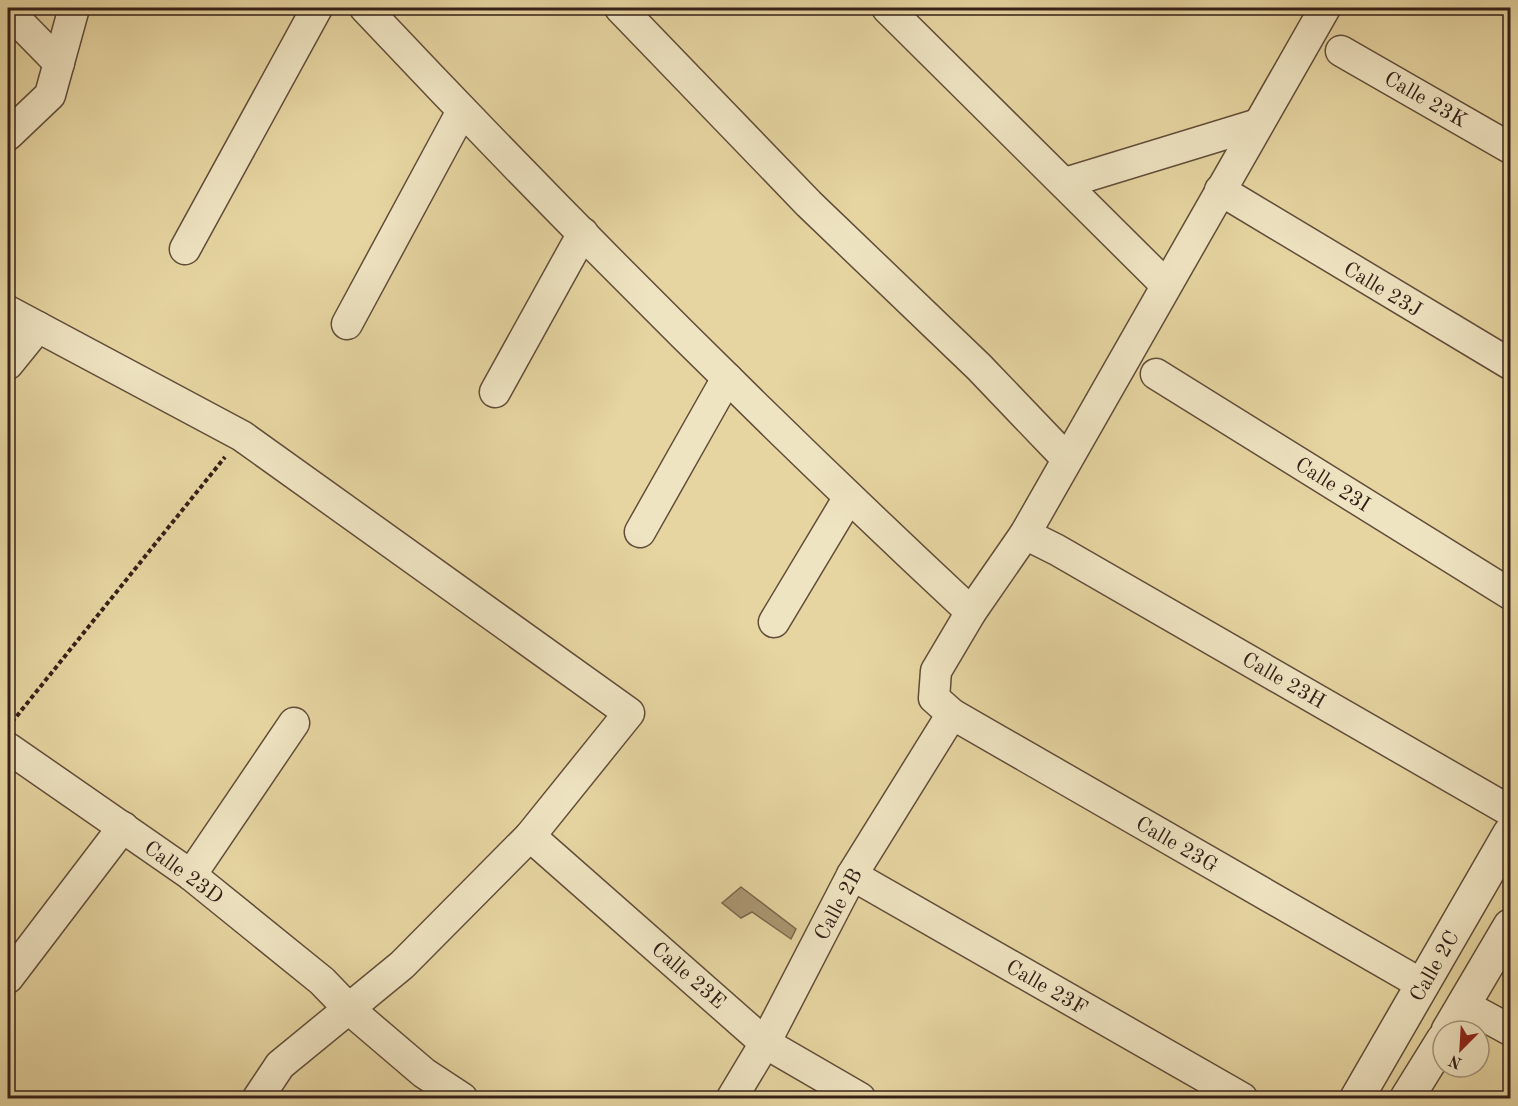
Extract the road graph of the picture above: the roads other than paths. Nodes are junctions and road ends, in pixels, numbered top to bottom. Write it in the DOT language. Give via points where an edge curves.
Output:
graph roads {
  1 [pos="74,8"];
  2 [pos="317,8"];
  3 [pos="364,8"];
  4 [pos="887,8"];
  5 [pos="1325,8"];
  6 [pos="8,11"];
  7 [pos="637,13"];
  8 [pos="1341,51"];
  9 [pos="59,63"];
  10 [pos="462,111"];
  11 [pos="1258,124"];
  12 [pos="8,135"];
  13 [pos="1510,148"];
  14 [pos="1065,183"];
  15 [pos="1220,190"];
  16 [pos="583,234"];
  17 [pos="185,249"];
  18 [pos="1165,284"];
  19 [pos="8,311"];
  20 [pos="347,324"];
  21 [pos="38,327"];
  22 [pos="8,364"];
  23 [pos="1510,364"];
  24 [pos="1156,374"];
  25 [pos="727,378"];
  26 [pos="495,392"];
  27 [pos="1067,459"];
  28 [pos="849,497"];
  29 [pos="640,532"];
  30 [pos="1025,534"];
  31 [pos="1510,594"];
  32 [pos="971,612"];
  33 [pos="774,622"];
  34 [pos="943,706"];
  35 [pos="294,723"];
  36 [pos="8,748"];
  37 [pos="1510,811"];
  38 [pos="123,827"];
  39 [pos="1510,833"];
  40 [pos="530,836"];
  41 [pos="191,875"];
  42 [pos="852,875"];
  43 [pos="1510,926"];
  44 [pos="8,978"];
  45 [pos="1423,985"];
  46 [pos="349,1009"];
  47 [pos="1456,1018"];
  48 [pos="1510,1030"];
  49 [pos="765,1042"];
  50 [pos="1431,1059"];
  51 [pos="258,1098"];
  52 [pos="462,1098"];
  53 [pos="732,1098"];
  54 [pos="860,1098"];
  55 [pos="1242,1098"];
  56 [pos="1357,1098"];
  57 [pos="1407,1098"];
  1 -- 9 [label="street"];
  2 -- 17 [label="street"];
  3 -- 10 [label="street"];
  4 -- 14 [label="street"];
  5 -- 11 [label="street"];
  6 -- 9 [label="street"];
  7 -- 27 [label="street" via="809,204"];
  8 -- 13 [label="street, Calle 23K"];
  9 -- 12 [label="street" via="50,95"];
  10 -- 16 [label="street"];
  10 -- 20 [label="street"];
  11 -- 14 [label="street"];
  11 -- 15 [label="street"];
  14 -- 18 [label="street"];
  15 -- 18 [label="street"];
  15 -- 23 [label="street, Calle 23J"];
  16 -- 25 [label="street"];
  16 -- 26 [label="street"];
  18 -- 27 [label="street"];
  19 -- 21 [label="street"];
  21 -- 22 [label="street"];
  21 -- 40 [label="street" via="242,436 629,713"];
  24 -- 31 [label="street, Calle 23I"];
  25 -- 28 [label="street"];
  25 -- 29 [label="street"];
  27 -- 30 [label="street"];
  28 -- 32 [label="street"];
  28 -- 33 [label="street"];
  30 -- 32 [label="street"];
  30 -- 37 [label="street, Calle 23H"];
  32 -- 34 [label="street" via="936,671"];
  34 -- 42 [label="street, Calle 2B"];
  34 -- 45 [label="street, Calle 23G"];
  35 -- 41 [label="street"];
  36 -- 38 [label="street, Calle 23D"];
  38 -- 41 [label="street, Calle 23D"];
  38 -- 44 [label="street"];
  39 -- 45 [label="street, Calle 2C"];
  40 -- 46 [label="street" via="402,964"];
  40 -- 49 [label="street, Calle 23E"];
  41 -- 46 [label="street, Calle 23D" via="322,981"];
  42 -- 49 [label="street, Calle 2B"];
  42 -- 55 [label="street, Calle 23F"];
  43 -- 47 [label="street"];
  45 -- 56 [label="street, Calle 2C"];
  46 -- 51 [label="street" via="280,1065"];
  46 -- 52 [label="street, Calle 23D" via="424,1073"];
  47 -- 48 [label="street"];
  49 -- 53 [label="street, Calle 2B"];
  49 -- 54 [label="street, Calle 23E"];
  50 -- 57 [label="street"];
}
